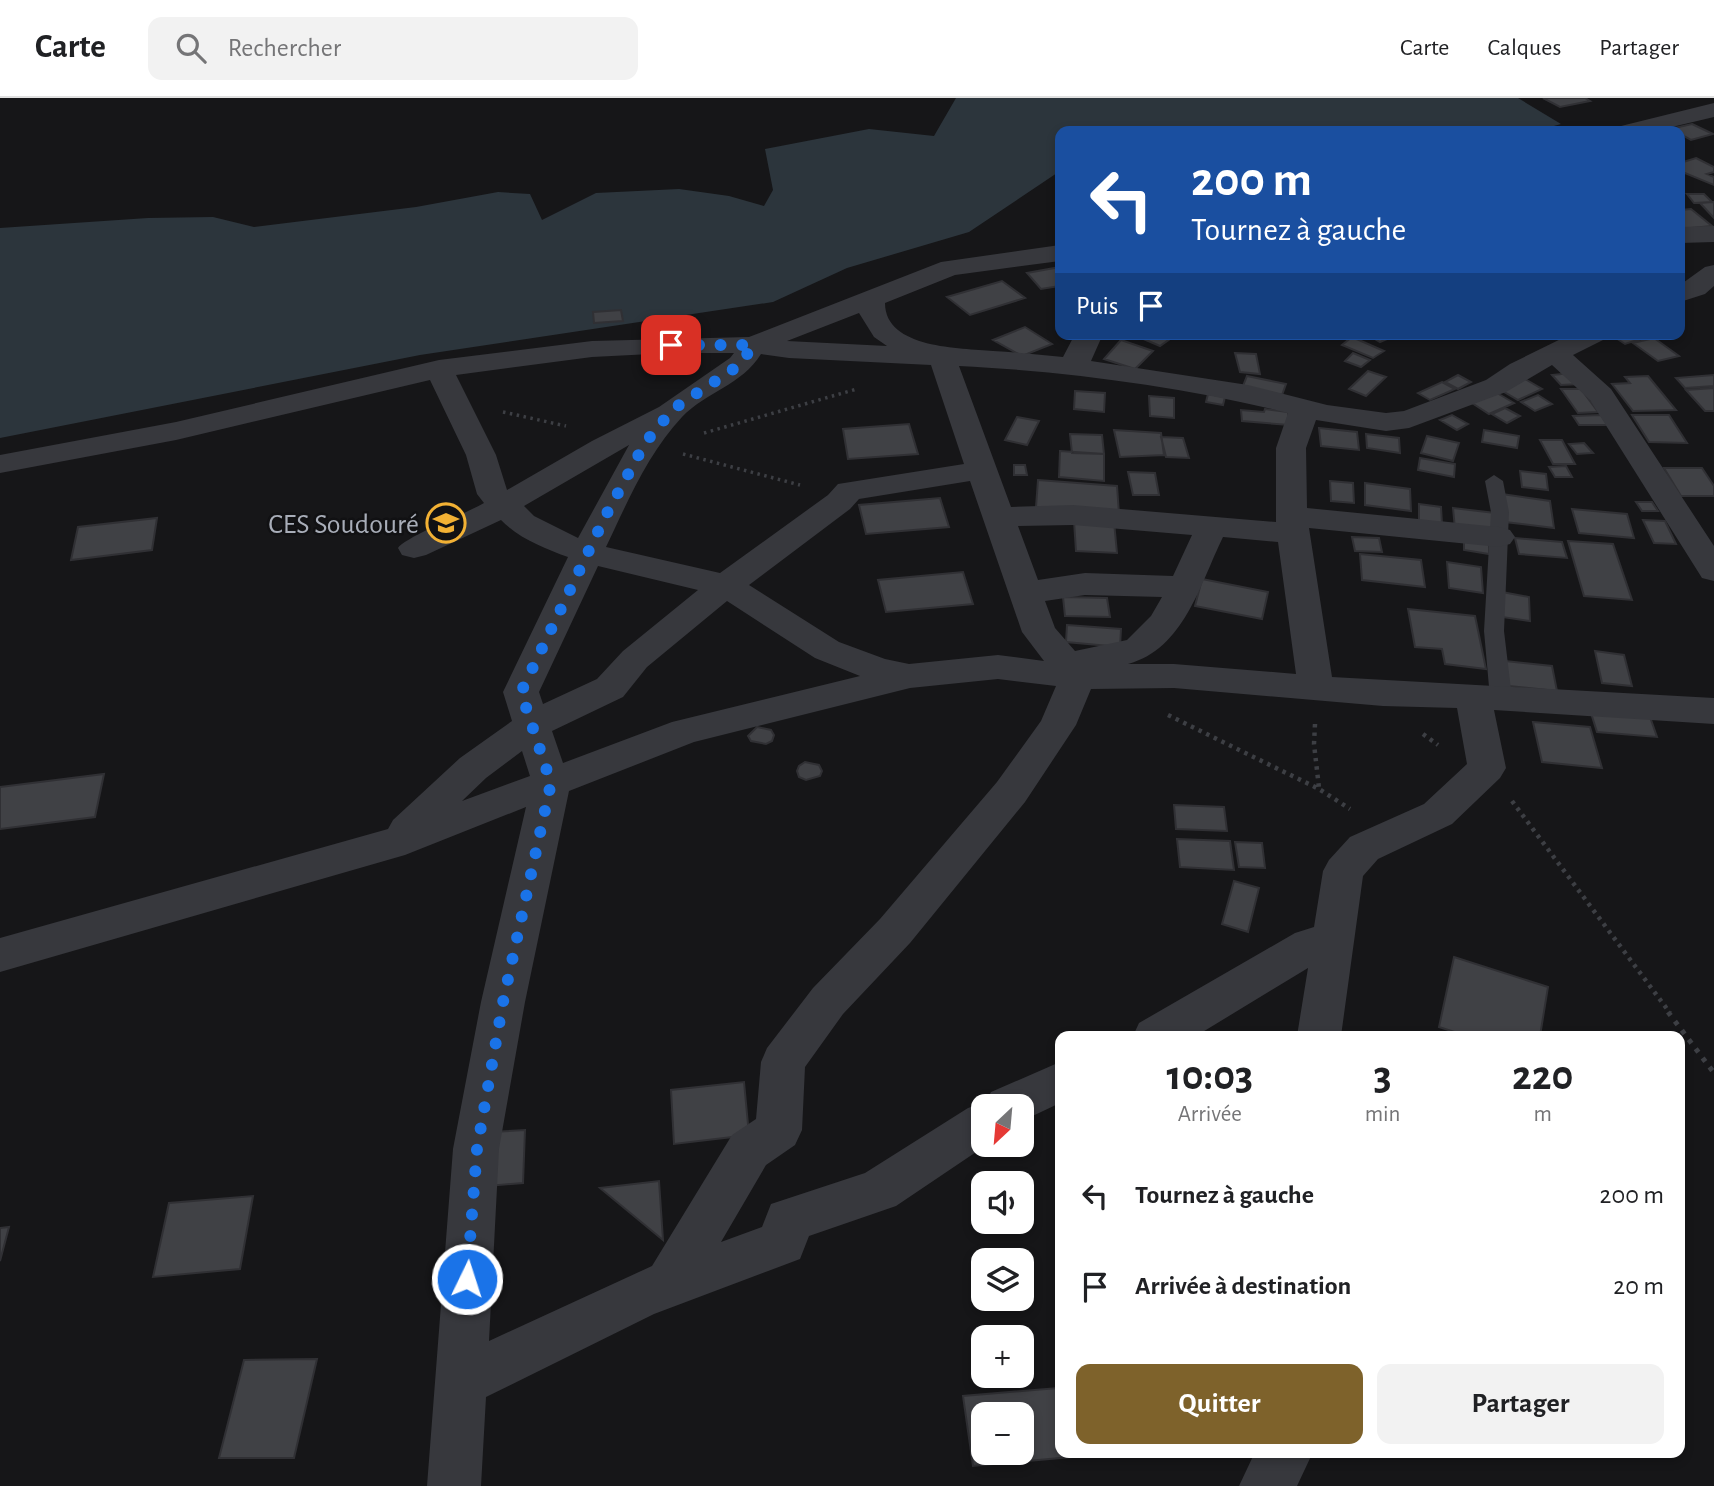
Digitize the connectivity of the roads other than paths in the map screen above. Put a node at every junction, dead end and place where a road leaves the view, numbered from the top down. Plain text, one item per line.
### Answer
1 (1714, 110) edge
2 (1649, 126) edge
3 (1714, 234) edge
4 (1685, 235) edge
5 (1055, 254) edge
6 (1714, 273) edge
7 (1685, 292) edge
8 (872, 298) junction
9 (1085, 340) edge
10 (1582, 340) edge
11 (753, 345) junction
12 (1556, 354) junction
13 (942, 357) junction
14 (1076, 367) junction
15 (439, 369) junction
16 (1305, 408) junction
17 (673, 409) junction
18 (0, 464) edge
19 (982, 470) junction
20 (1494, 481) dead end
21 (505, 506) junction
22 (998, 517) junction
23 (1292, 525) junction
24 (1213, 526) junction
25 (1499, 537) junction
26 (414, 548) dead end
27 (588, 553) junction
28 (1714, 571) edge
29 (724, 585) junction
30 (1183, 587) junction
31 (1024, 593) junction
32 (1072, 670) junction
33 (910, 676) junction
34 (1316, 688) junction
35 (1487, 697) junction
36 (1714, 711) edge
37 (532, 726) junction
38 (551, 783) junction
39 (391, 844) junction
40 (1334, 939) junction
41 (0, 955) edge
42 (1164, 1031) edge
43 (1320, 1031) edge
44 (1055, 1084) edge
45 (1034, 1094) edge
46 (971, 1131) edge
47 (669, 1285) junction
48 (460, 1382) junction
49 (1282, 1458) edge
50 (454, 1486) edge
51 (1266, 1486) edge

1 - 2 street
3 - 4 street
5 - 8 street
6 - 7 street
8 - 11 street
8 - 13 street
9 - 14 street
10 - 12 street
11 - 13 street
11 - 15 street
11 - 17 street
12 - 16 street
12 - 28 street
13 - 14 street
13 - 19 street
14 - 16 street
15 - 18 street
15 - 21 street
16 - 23 street
17 - 21 street
17 - 27 street
19 - 22 street
19 - 29 street
20 - 25 lane
21 - 26 street
21 - 27 street
22 - 24 street
22 - 31 street
23 - 24 street
23 - 25 street
23 - 34 street
24 - 30 street
25 - 35 lane
27 - 29 street
27 - 37 street
29 - 33 street
29 - 37 street
30 - 31 street
30 - 32 street
31 - 32 street
32 - 33 street
32 - 34 street
32 - 47 street
33 - 38 street
34 - 35 street
35 - 36 street
35 - 40 street
37 - 38 street
37 - 39 street
38 - 39 street
38 - 48 street
39 - 41 street
40 - 42 street
40 - 43 street
44 - 45 street
46 - 47 street
47 - 48 street
48 - 50 street
49 - 51 street

